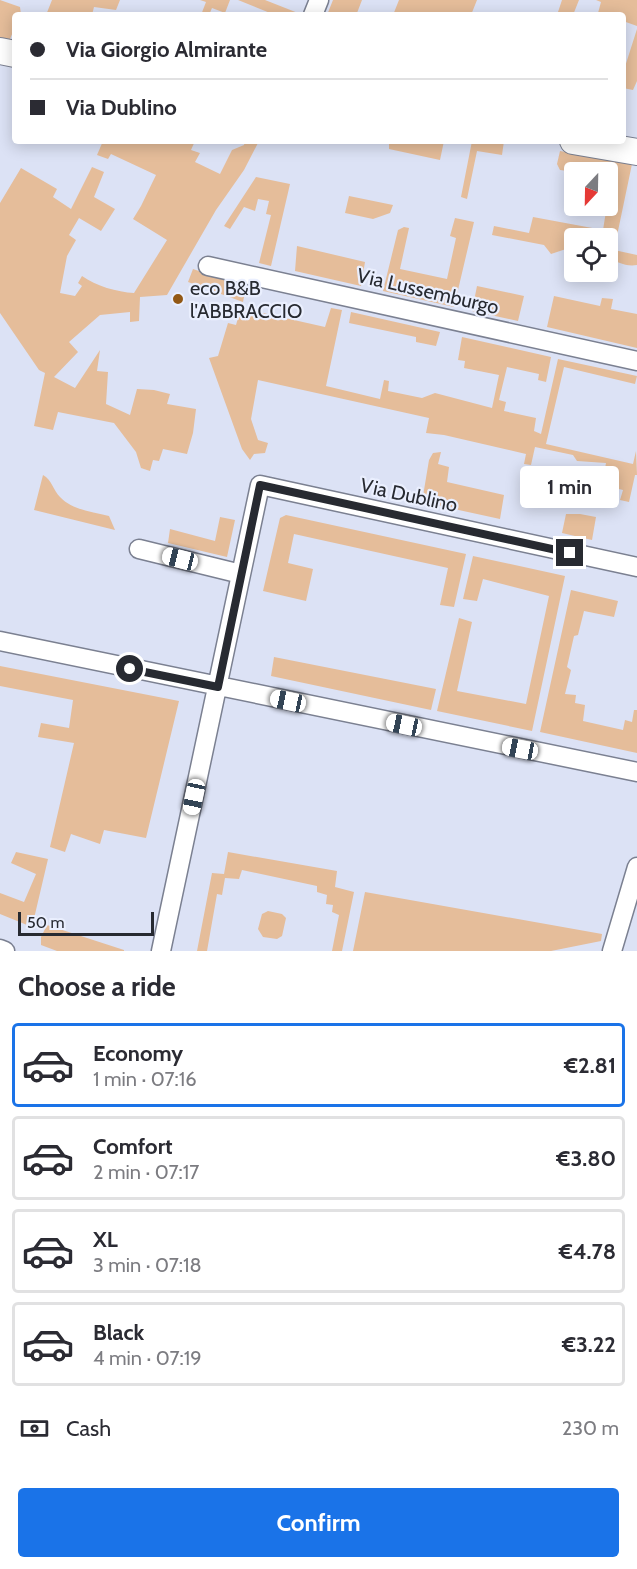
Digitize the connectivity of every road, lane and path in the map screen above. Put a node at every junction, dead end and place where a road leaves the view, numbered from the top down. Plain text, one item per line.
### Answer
1 (590, 144) edge
2 (637, 152) edge
3 (208, 266) dead end
4 (637, 361) edge
5 (139, 549) dead end
6 (637, 567) edge
7 (241, 574) junction
8 (0, 641) edge
9 (218, 687) junction
10 (637, 772) edge
11 (637, 867) edge
12 (0, 949) edge
13 (4, 951) edge
14 (161, 951) edge
15 (612, 951) edge

1 - 2 main road
3 - 4 street, Via Lussemburgo
5 - 7 street
6 - 7 street, Via Dublino
7 - 9 street, Via Dublino
8 - 9 street
9 - 10 street
9 - 14 street, Via Dublino
11 - 15 street
12 - 13 street

